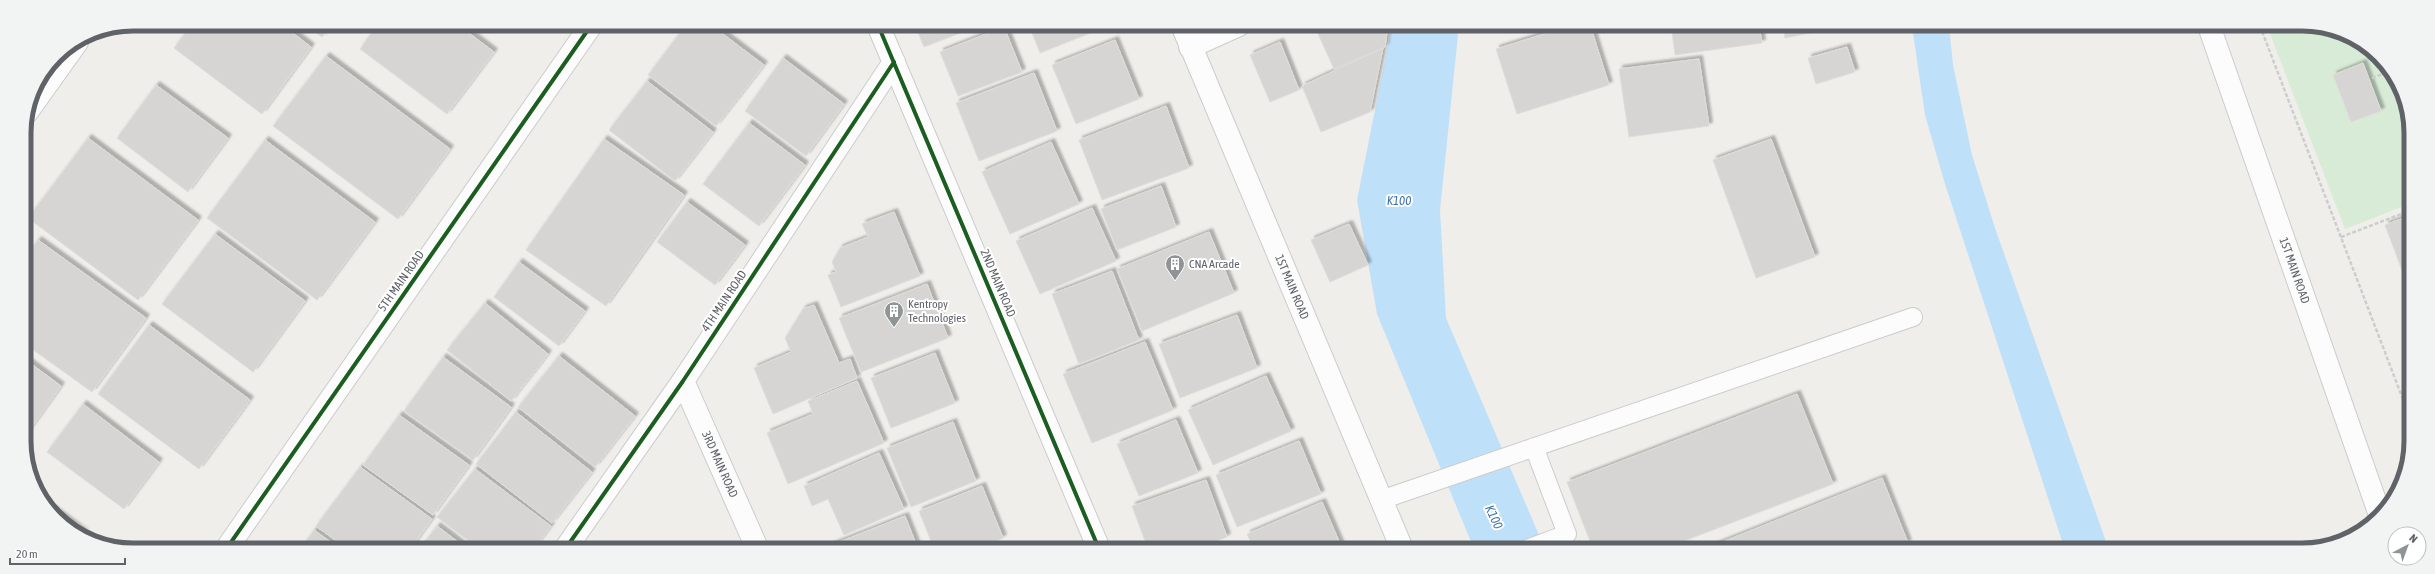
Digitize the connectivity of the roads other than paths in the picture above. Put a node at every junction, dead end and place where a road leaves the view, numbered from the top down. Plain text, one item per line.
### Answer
1 (587, 31) edge
2 (881, 31) edge
3 (1184, 31) edge
4 (1226, 31) edge
5 (2211, 31) edge
6 (1190, 47) junction
7 (68, 54) edge
8 (894, 62) junction
9 (37, 99) edge
10 (1913, 317) dead end
11 (683, 381) junction
12 (1534, 447) junction
13 (1381, 500) junction
14 (2378, 509) edge
15 (230, 543) edge
16 (570, 543) edge
17 (755, 543) edge
18 (1096, 543) edge
19 (1399, 543) edge
20 (1542, 543) edge

1 - 15 street, 5TH MAIN ROAD
2 - 8 street, 2ND MAIN ROAD
3 - 6 street, 1ST MAIN ROAD
4 - 6 street
5 - 14 street, 1ST MAIN ROAD
6 - 13 street, 1ST MAIN ROAD
7 - 9 street
8 - 11 street, 4TH MAIN ROAD
8 - 18 street, 2ND MAIN ROAD
10 - 12 lane
11 - 16 street, 4TH MAIN ROAD
11 - 17 street, 3RD MAIN ROAD
12 - 13 lane
12 - 20 lane
13 - 19 street, 1ST MAIN ROAD

